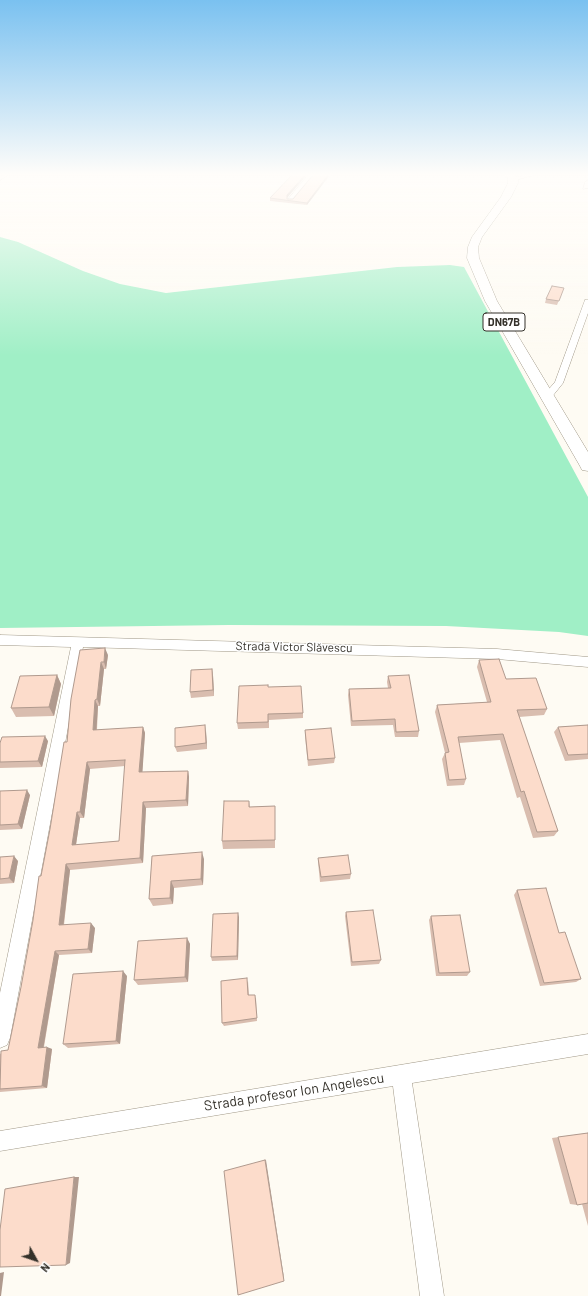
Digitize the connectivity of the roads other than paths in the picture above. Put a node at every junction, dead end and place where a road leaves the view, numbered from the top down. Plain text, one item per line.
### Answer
1 (478, 235) edge
2 (588, 302) edge
3 (548, 396) junction
4 (588, 466) edge
5 (0, 640) edge
6 (78, 642) junction
7 (588, 662) edge
8 (0, 1038) edge
9 (588, 1044) edge
10 (401, 1074) junction
11 (0, 1141) edge
12 (432, 1296) edge

1 - 3 main road, DN67B
2 - 3 street
3 - 4 main road, DN67B
5 - 6 street, Strada Victor Slăvescu
6 - 7 street, Strada Victor Slăvescu
6 - 8 street
9 - 10 street, Strada profesor Ion Angelescu
10 - 11 street, Strada profesor Ion Angelescu
10 - 12 street

